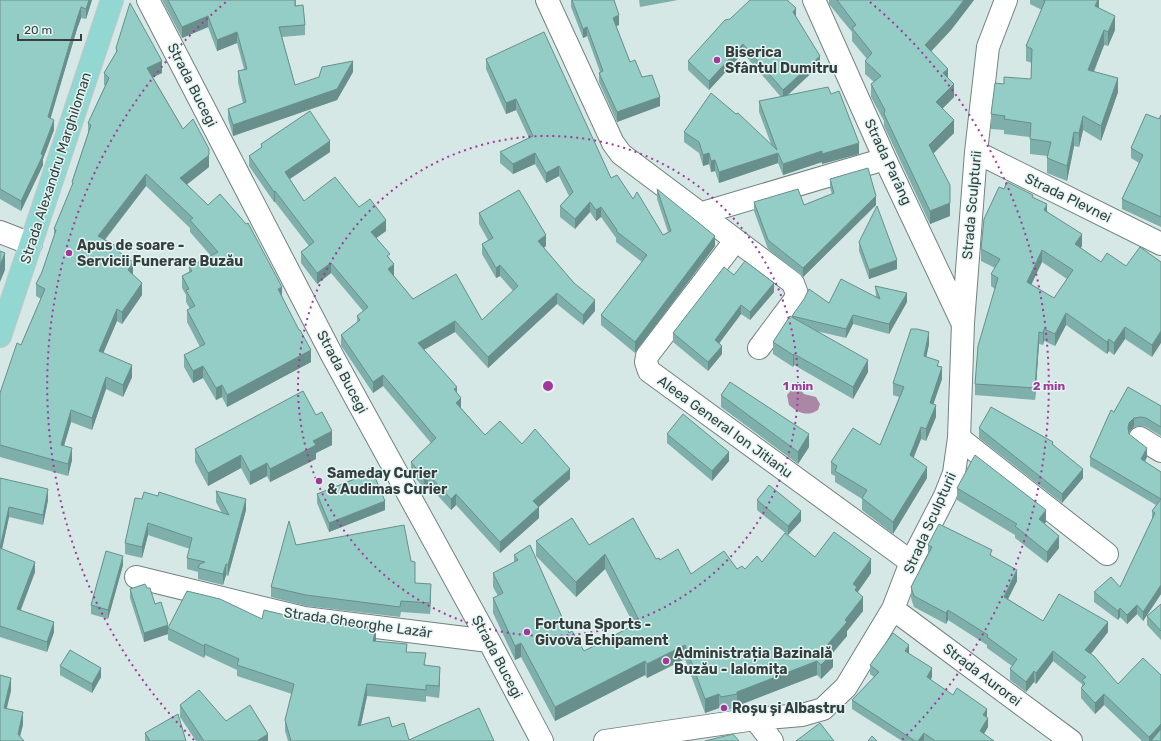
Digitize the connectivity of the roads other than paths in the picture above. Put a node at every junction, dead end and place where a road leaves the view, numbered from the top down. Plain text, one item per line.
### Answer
1 (112, 0) edge
2 (148, 0) edge
3 (547, 0) edge
4 (814, 0) edge
5 (1006, 0) edge
6 (976, 152) junction
7 (885, 158) junction
8 (699, 214) junction
9 (0, 232) edge
10 (735, 241) junction
11 (31, 244) junction
12 (1161, 244) edge
13 (963, 323) junction
14 (0, 336) edge
15 (759, 348) dead end
16 (959, 438) junction
17 (1140, 438) dead end
18 (1161, 451) edge
19 (1107, 554) dead end
20 (911, 562) junction
21 (136, 577) dead end
22 (893, 609) junction
23 (489, 640) junction
24 (755, 719) junction
25 (542, 741) edge
26 (605, 741) edge
27 (772, 741) edge
28 (1071, 741) edge

1 - 11 main road, Strada Alexandru Marghiloman
2 - 23 street, Strada Bucegi
3 - 8 street
4 - 7 street, Strada Parâng
5 - 6 street, Strada Sculpturii
6 - 12 street, Strada Plevnei
6 - 13 street, Strada Sculpturii
7 - 8 street
7 - 13 street, Strada Parâng
8 - 10 street
9 - 11 street
10 - 15 street
10 - 20 street, Aleea General Ion Jitianu
11 - 14 main road, Strada Alexandru Marghiloman
13 - 16 street, Strada Sculpturii
16 - 19 street
16 - 20 street, Strada Sculpturii
17 - 18 street
20 - 22 street, Strada Sculpturii
21 - 23 street, Strada Gheorghe Lazăr
22 - 24 street, Strada Sculpturii
22 - 28 street, Strada Aurorei
23 - 25 street, Strada Bucegi
24 - 26 street, Strada Sculpturii
24 - 27 street

